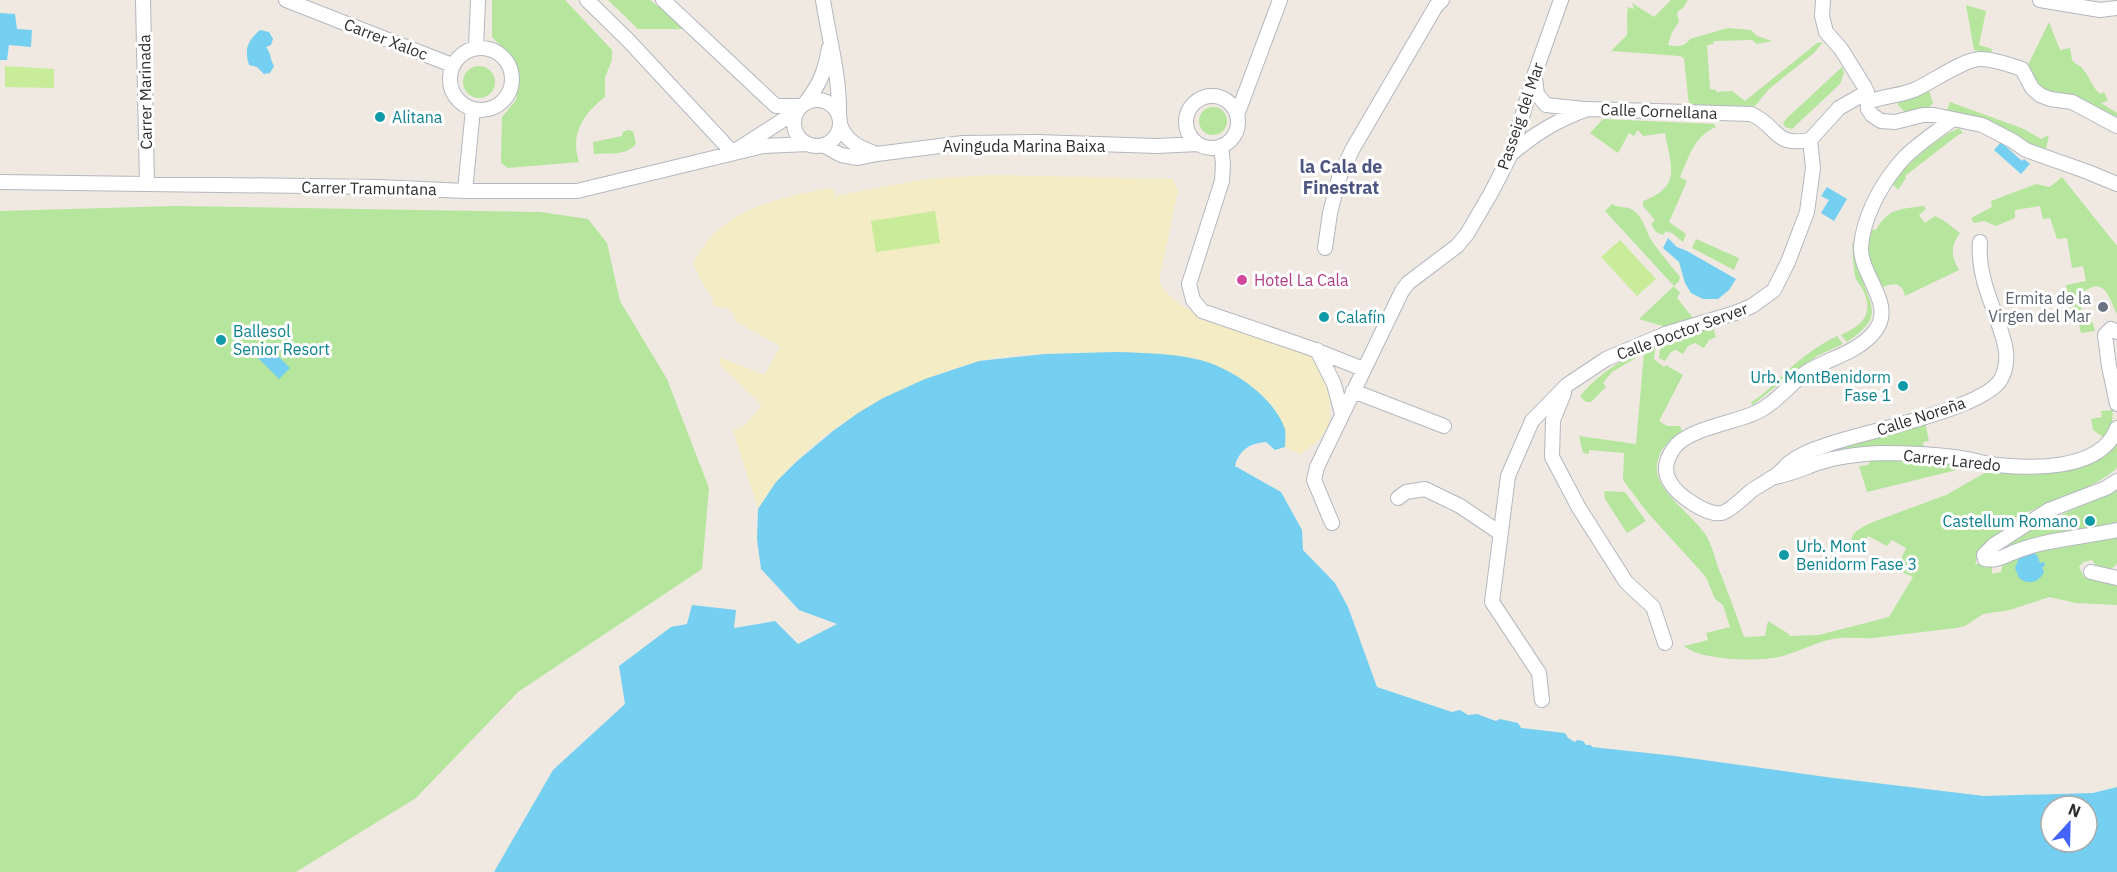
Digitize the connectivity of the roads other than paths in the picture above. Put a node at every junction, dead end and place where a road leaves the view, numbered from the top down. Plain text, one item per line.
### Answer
1 (143, 0) edge
2 (286, 0) edge
3 (478, 0) edge
4 (587, 0) edge
5 (663, 0) edge
6 (823, 0) edge
7 (1280, 0) edge
8 (1442, 0) edge
9 (1562, 0) edge
10 (1824, 0) edge
11 (2040, 0) edge
12 (2117, 8) edge
13 (830, 43) junction
14 (476, 48) junction
15 (453, 65) junction
16 (1535, 73) junction
17 (1252, 78) junction
18 (1229, 96) junction
19 (1868, 97) junction
20 (801, 106) junction
21 (473, 109) junction
22 (1588, 109) junction
23 (1237, 115) junction
24 (1953, 119) junction
25 (840, 121) junction
26 (1185, 123) junction
27 (2117, 126) edge
28 (1810, 141) junction
29 (808, 144) junction
30 (1198, 144) junction
31 (823, 145) junction
32 (1157, 146) junction
33 (1221, 146) junction
34 (872, 152) junction
35 (733, 153) junction
36 (1510, 154) junction
37 (0, 182) edge
38 (147, 184) junction
39 (2117, 184) edge
40 (465, 191) junction
41 (1980, 242) dead end
42 (1325, 248) dead end
43 (2117, 332) edge
44 (1317, 350) junction
45 (1363, 369) junction
46 (1567, 386) junction
47 (1353, 391) junction
48 (2117, 404) edge
49 (1342, 414) junction
50 (1444, 426) dead end
51 (2117, 428) edge
52 (1775, 477) junction
53 (2117, 481) edge
54 (1398, 498) dead end
55 (1332, 523) dead end
56 (2117, 530) edge
57 (1500, 533) junction
58 (2091, 572) dead end
59 (2117, 578) edge
60 (1665, 642) dead end
61 (1542, 700) dead end

1 - 38 street, Carrer Marinada
2 - 15 street, Carrer Xaloc
3 - 14 street
4 - 35 street
5 - 20 street
6 - 13 street
7 - 17 street
8 - 42 street
9 - 16 street, Passeig del Mar
10 - 19 street
11 - 12 street
13 - 20 street
13 - 25 street
14 - 15 street
14 - 21 street
15 - 21 street
16 - 22 street
16 - 36 street, Passeig del Mar
17 - 18 street
17 - 23 street
18 - 23 street
18 - 26 street
19 - 24 street
19 - 27 street
19 - 28 street
20 - 25 street
20 - 29 street
20 - 35 street, Carrer Tramuntana
21 - 40 street
22 - 28 street, Calle Cornellana
22 - 36 street, Calle Cornellana
23 - 33 street
24 - 39 street
24 - 52 street
25 - 31 street
25 - 34 street
26 - 30 street
26 - 32 street
28 - 46 street, Calle Doctor Server
29 - 31 street
29 - 35 street, Carrer Tramuntana
30 - 32 street, Avinguda Marina Baixa
30 - 33 street
31 - 34 street, Avinguda Marina Baixa
32 - 34 street, Avinguda Marina Baixa
33 - 44 street
35 - 40 street, Carrer Tramuntana
36 - 45 street, Passeig del Mar
37 - 38 street, Carrer Tramuntana
38 - 40 street, Carrer Tramuntana
41 - 52 street, Calle Noreña
43 - 48 street
44 - 45 street
44 - 49 street
45 - 47 street
46 - 57 street, Calle Doctor Server
46 - 60 street
47 - 49 street
47 - 50 street
49 - 55 street
51 - 52 street, Carrer Laredo
53 - 56 street
54 - 57 street
57 - 61 street, Calle Doctor Server
58 - 59 street

